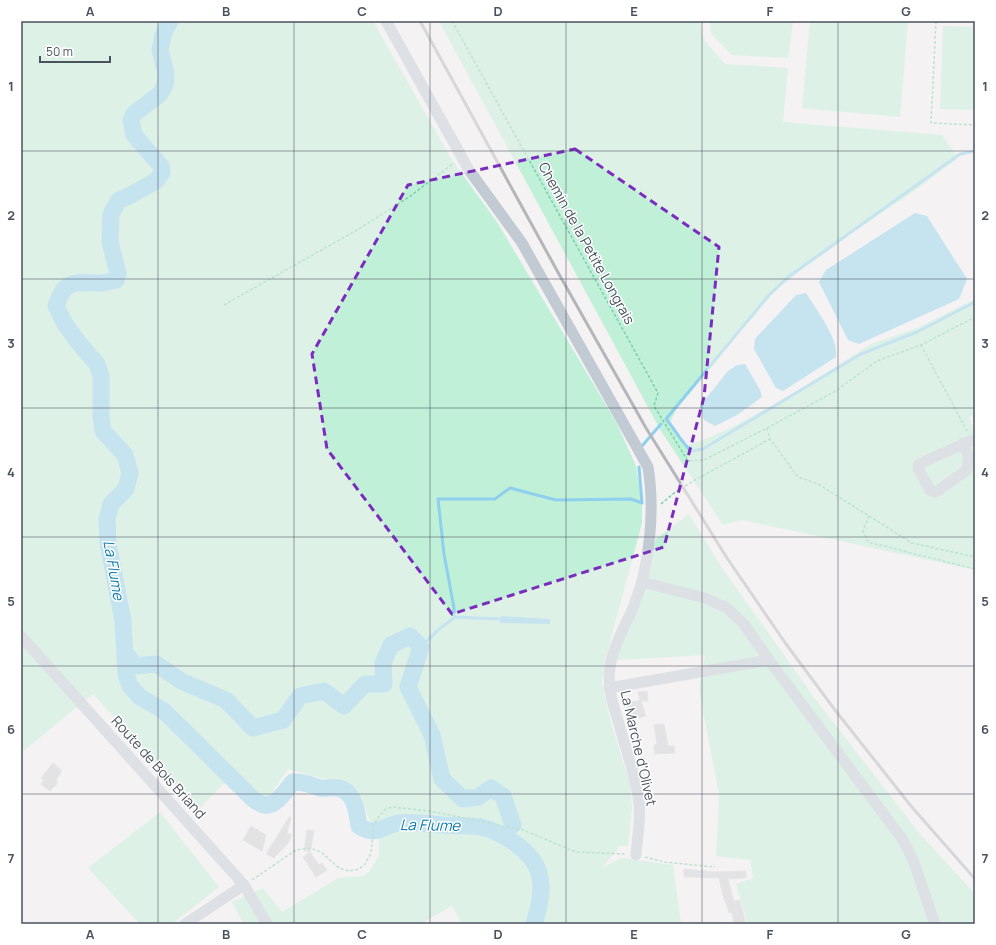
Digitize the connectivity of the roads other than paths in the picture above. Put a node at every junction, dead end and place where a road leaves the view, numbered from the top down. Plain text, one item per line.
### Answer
1 (386, 21) edge
2 (970, 442) edge
3 (642, 582) junction
4 (21, 636) edge
5 (769, 660) junction
6 (609, 688) junction
7 (636, 855) road end
8 (244, 885) junction
9 (185, 924) edge
10 (267, 924) edge
11 (935, 924) edge

1 - 3 street, La Marche d'Olivet
2 - 2 street
3 - 5 street
3 - 6 street, La Marche d'Olivet
4 - 8 street, Route de Bois Briand
5 - 6 street
5 - 11 street
6 - 7 street, La Marche d'Olivet
8 - 9 street
8 - 10 street, Route de Bois Briand

